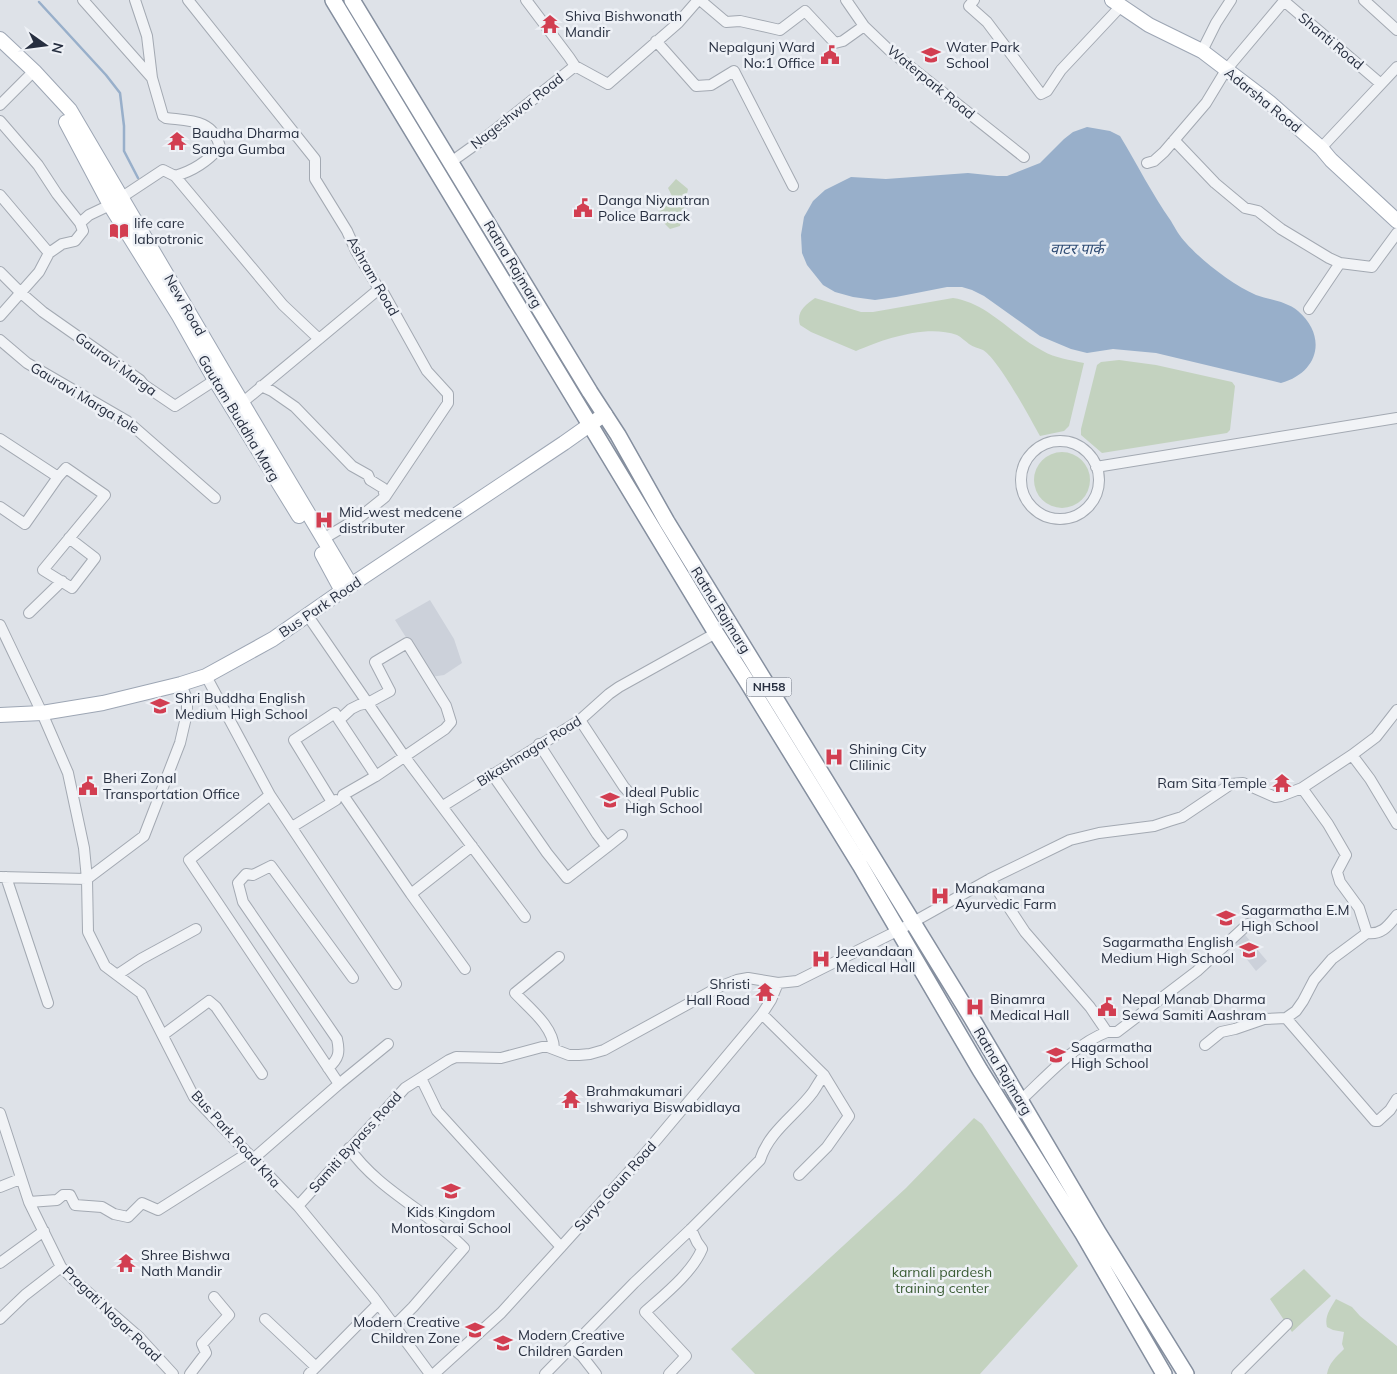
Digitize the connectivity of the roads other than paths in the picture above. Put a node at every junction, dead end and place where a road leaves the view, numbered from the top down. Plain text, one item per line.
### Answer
1 (83, 0) edge
2 (135, 0) edge
3 (188, 0) edge
4 (333, 0) edge
5 (352, 0) edge
6 (526, 0) edge
7 (699, 0) edge
8 (846, 0) edge
9 (974, 0) edge
10 (1231, 0) edge
11 (1364, 0) edge
12 (1116, 3) edge
13 (864, 26) junction
14 (1397, 30) edge
15 (0, 39) edge
16 (656, 41) junction
17 (0, 49) edge
18 (1202, 51) junction
19 (575, 66) junction
20 (1397, 67) edge
21 (1226, 70) junction
22 (31, 74) junction
23 (152, 78) junction
24 (1382, 84) junction
25 (0, 105) edge
26 (0, 121) edge
27 (1174, 140) junction
28 (1321, 148) junction
29 (1024, 157) dead end
30 (451, 162) junction
31 (1147, 163) dead end
32 (175, 176) junction
33 (793, 186) dead end
34 (0, 195) edge
35 (115, 200) junction
36 (1397, 221) edge
37 (80, 223) junction
38 (1397, 233) edge
39 (49, 253) junction
40 (1340, 263) junction
41 (0, 272) edge
42 (379, 289) junction
43 (20, 292) junction
44 (1308, 309) dead end
45 (0, 316) edge
46 (319, 338) junction
47 (0, 340) edge
48 (215, 380) junction
49 (261, 386) junction
50 (243, 402) junction
51 (605, 414) junction
52 (1397, 418) edge
53 (590, 426) junction
54 (0, 439) edge
55 (1096, 467) junction
56 (58, 477) junction
57 (384, 497) junction
58 (215, 498) dead end
59 (0, 507) edge
60 (69, 538) junction
61 (323, 539) junction
62 (62, 581) junction
63 (347, 588) junction
64 (29, 613) dead end
65 (308, 616) junction
66 (0, 625) edge
67 (716, 633) junction
68 (759, 671) junction
69 (206, 676) junction
70 (746, 680) junction
71 (181, 684) junction
72 (368, 703) junction
73 (1397, 710) edge
74 (42, 713) junction
75 (0, 715) edge
76 (339, 720) junction
77 (580, 720) junction
78 (539, 744) junction
79 (1352, 755) junction
80 (404, 756) junction
81 (492, 774) junction
82 (376, 776) junction
83 (1302, 788) junction
84 (270, 795) junction
85 (343, 795) junction
86 (634, 798) dead end
87 (332, 802) junction
88 (443, 806) junction
89 (1397, 824) edge
90 (292, 827) junction
91 (622, 835) dead end
92 (472, 846) junction
93 (607, 847) junction
94 (3, 877) edge
95 (87, 879) junction
96 (990, 879) junction
97 (412, 894) junction
98 (1397, 915) edge
99 (525, 917) dead end
100 (913, 922) junction
101 (1248, 924) dead end
102 (196, 928) dead end
103 (899, 930) junction
104 (1367, 933) junction
105 (559, 957) dead end
106 (464, 968) dead end
107 (117, 974) junction
108 (353, 978) dead end
109 (778, 983) junction
110 (396, 984) dead end
111 (48, 1003) dead end
112 (762, 1014) junction
113 (1286, 1018) junction
114 (1107, 1032) junction
115 (163, 1035) junction
116 (388, 1044) dead end
117 (1205, 1045) dead end
118 (554, 1049) junction
119 (328, 1068) junction
120 (262, 1074) dead end
121 (824, 1075) junction
122 (421, 1078) junction
123 (339, 1084) junction
124 (1397, 1099) edge
125 (1020, 1100) junction
126 (0, 1113) edge
127 (349, 1148) junction
128 (250, 1156) junction
129 (799, 1175) dead end
130 (20, 1179) junction
131 (0, 1187) edge
132 (29, 1202) junction
133 (298, 1206) junction
134 (691, 1229) junction
135 (44, 1231) junction
136 (561, 1247) junction
137 (0, 1263) edge
138 (61, 1267) junction
139 (214, 1297) dead end
140 (378, 1304) junction
141 (0, 1319) edge
142 (265, 1319) dead end
143 (1287, 1324) dead end
144 (394, 1326) junction
145 (571, 1347) junction
146 (313, 1370) edge
147 (173, 1374) edge
148 (190, 1374) edge
149 (430, 1374) edge
150 (434, 1374) edge
151 (545, 1374) edge
152 (596, 1374) edge
153 (669, 1374) edge
154 (1164, 1374) edge
155 (1186, 1374) edge
156 (1237, 1374) edge

1 - 23 street
2 - 23 street
3 - 42 street, Ashram Road
4 - 53 highway, Ratna Rajmarg / NH58
5 - 30 highway, Ratna Rajmarg / NH58
6 - 19 street
7 - 13 street
7 - 16 street, Nageshwor Road
8 - 13 street, Waterpark Road
9 - 12 street
10 - 18 street
11 - 14 street
12 - 18 main road, Adarsha Road
13 - 29 street, Waterpark Road
15 - 22 main road
16 - 19 street, Nageshwor Road
16 - 33 street
17 - 22 main road, Gautam Buddha Marg
18 - 21 main road, Adarsha Road
19 - 30 street, Nageshwor Road
20 - 24 street
21 - 24 street, Shanti Road
21 - 27 street, Shanti Road
21 - 28 main road, Adarsha Road
22 - 25 street
22 - 35 main road, Gautam Buddha Marg
23 - 32 street
24 - 28 street
26 - 37 street
27 - 31 street, Shanti Road
27 - 40 street
28 - 36 main road, Adarsha Road
30 - 51 highway, Ratna Rajmarg / NH58
32 - 35 street
32 - 46 street
34 - 39 street
35 - 37 street
35 - 48 main road, Gautam Buddha Marg
35 - 50 main road, New Road
37 - 39 street
38 - 40 street
39 - 43 street
40 - 44 street
41 - 43 street
42 - 46 street
42 - 57 street, Ashram Road
43 - 45 street
43 - 48 street, Gauravi Marga
46 - 49 street
47 - 58 street, Gauravi Marga tole
48 - 63 main road, Gautam Buddha Marg
49 - 50 street
49 - 57 street
50 - 61 main road, New Road
51 - 53 main road, Bus Park Road
51 - 68 highway, Ratna Rajmarg / NH58
52 - 55 street
53 - 63 main road, Bus Park Road
53 - 67 highway, Ratna Rajmarg / NH58
54 - 56 street
55 - 55 street
56 - 59 street
56 - 60 street
57 - 61 street, Ashram Road
60 - 62 street
60 - 62 street
61 - 63 main road, New Road
62 - 64 street
63 - 65 main road, Bus Park Road
65 - 69 main road, Bus Park Road
65 - 72 street
66 - 74 street, Bus Park Road Kha
67 - 70 highway, Ratna Rajmarg / NH58
67 - 77 street, Bikashnagar Road
68 - 70 highway
68 - 100 highway, Ratna Rajmarg / NH58
69 - 71 main road, Bus Park Road
69 - 84 street
70 - 103 highway, Ratna Rajmarg / NH58
71 - 74 main road, Bus Park Road
71 - 95 street
72 - 76 street
72 - 80 street
72 - 80 street
73 - 79 street
74 - 75 main road, Bus Park Road
74 - 95 street, Bus Park Road Kha
76 - 82 street
76 - 87 street
77 - 78 street, Bikashnagar Road
77 - 86 street
78 - 81 street, Bikashnagar Road
78 - 93 street
79 - 83 street
79 - 89 street
80 - 82 street
80 - 88 street
81 - 88 street, Bikashnagar Road
81 - 93 street
82 - 85 street
83 - 96 street, Samiti Bypass Road
83 - 104 street
84 - 90 street
84 - 119 street
85 - 87 street
85 - 97 street
87 - 90 street
88 - 92 street
90 - 110 street
91 - 93 street
92 - 97 street
92 - 99 street
94 - 95 street
94 - 111 street
95 - 107 street, Bus Park Road Kha
96 - 100 street, Samiti Bypass Road
96 - 114 street
97 - 106 street
98 - 104 street
100 - 103 street, Samiti Bypass Road
100 - 125 highway, Ratna Rajmarg / NH58
101 - 114 street
102 - 107 street
103 - 109 street, Samiti Bypass Road
103 - 154 highway, Ratna Rajmarg / NH58
104 - 113 street
105 - 118 street
107 - 115 street, Bus Park Road Kha
108 - 119 street
109 - 112 street, Surya Gaun Road
109 - 118 street, Samiti Bypass Road
112 - 121 street
112 - 136 street, Surya Gaun Road
113 - 117 street
113 - 124 street
114 - 125 street
115 - 120 street
115 - 128 street, Bus Park Road Kha
116 - 123 street
118 - 122 street, Samiti Bypass Road
119 - 123 street
121 - 129 street
121 - 134 street
122 - 127 street, Samiti Bypass Road
122 - 136 street
123 - 128 street
125 - 155 highway, Ratna Rajmarg / NH58
126 - 130 street, Pragati Nagar Road
127 - 133 street, Samiti Bypass Road
127 - 144 street
128 - 132 street
128 - 133 street, Bus Park Road Kha
130 - 131 street
130 - 132 street, Pragati Nagar Road
132 - 135 street, Pragati Nagar Road
133 - 140 street, Bus Park Road Kha
134 - 145 street
134 - 153 street
135 - 137 street
135 - 138 street, Pragati Nagar Road
136 - 150 street, Surya Gaun Road
138 - 141 street
138 - 147 street, Pragati Nagar Road
139 - 148 street
140 - 144 street, Bus Park Road Kha
140 - 146 street
142 - 146 street
143 - 156 street
144 - 149 street, Bus Park Road Kha
145 - 151 street
145 - 152 street

